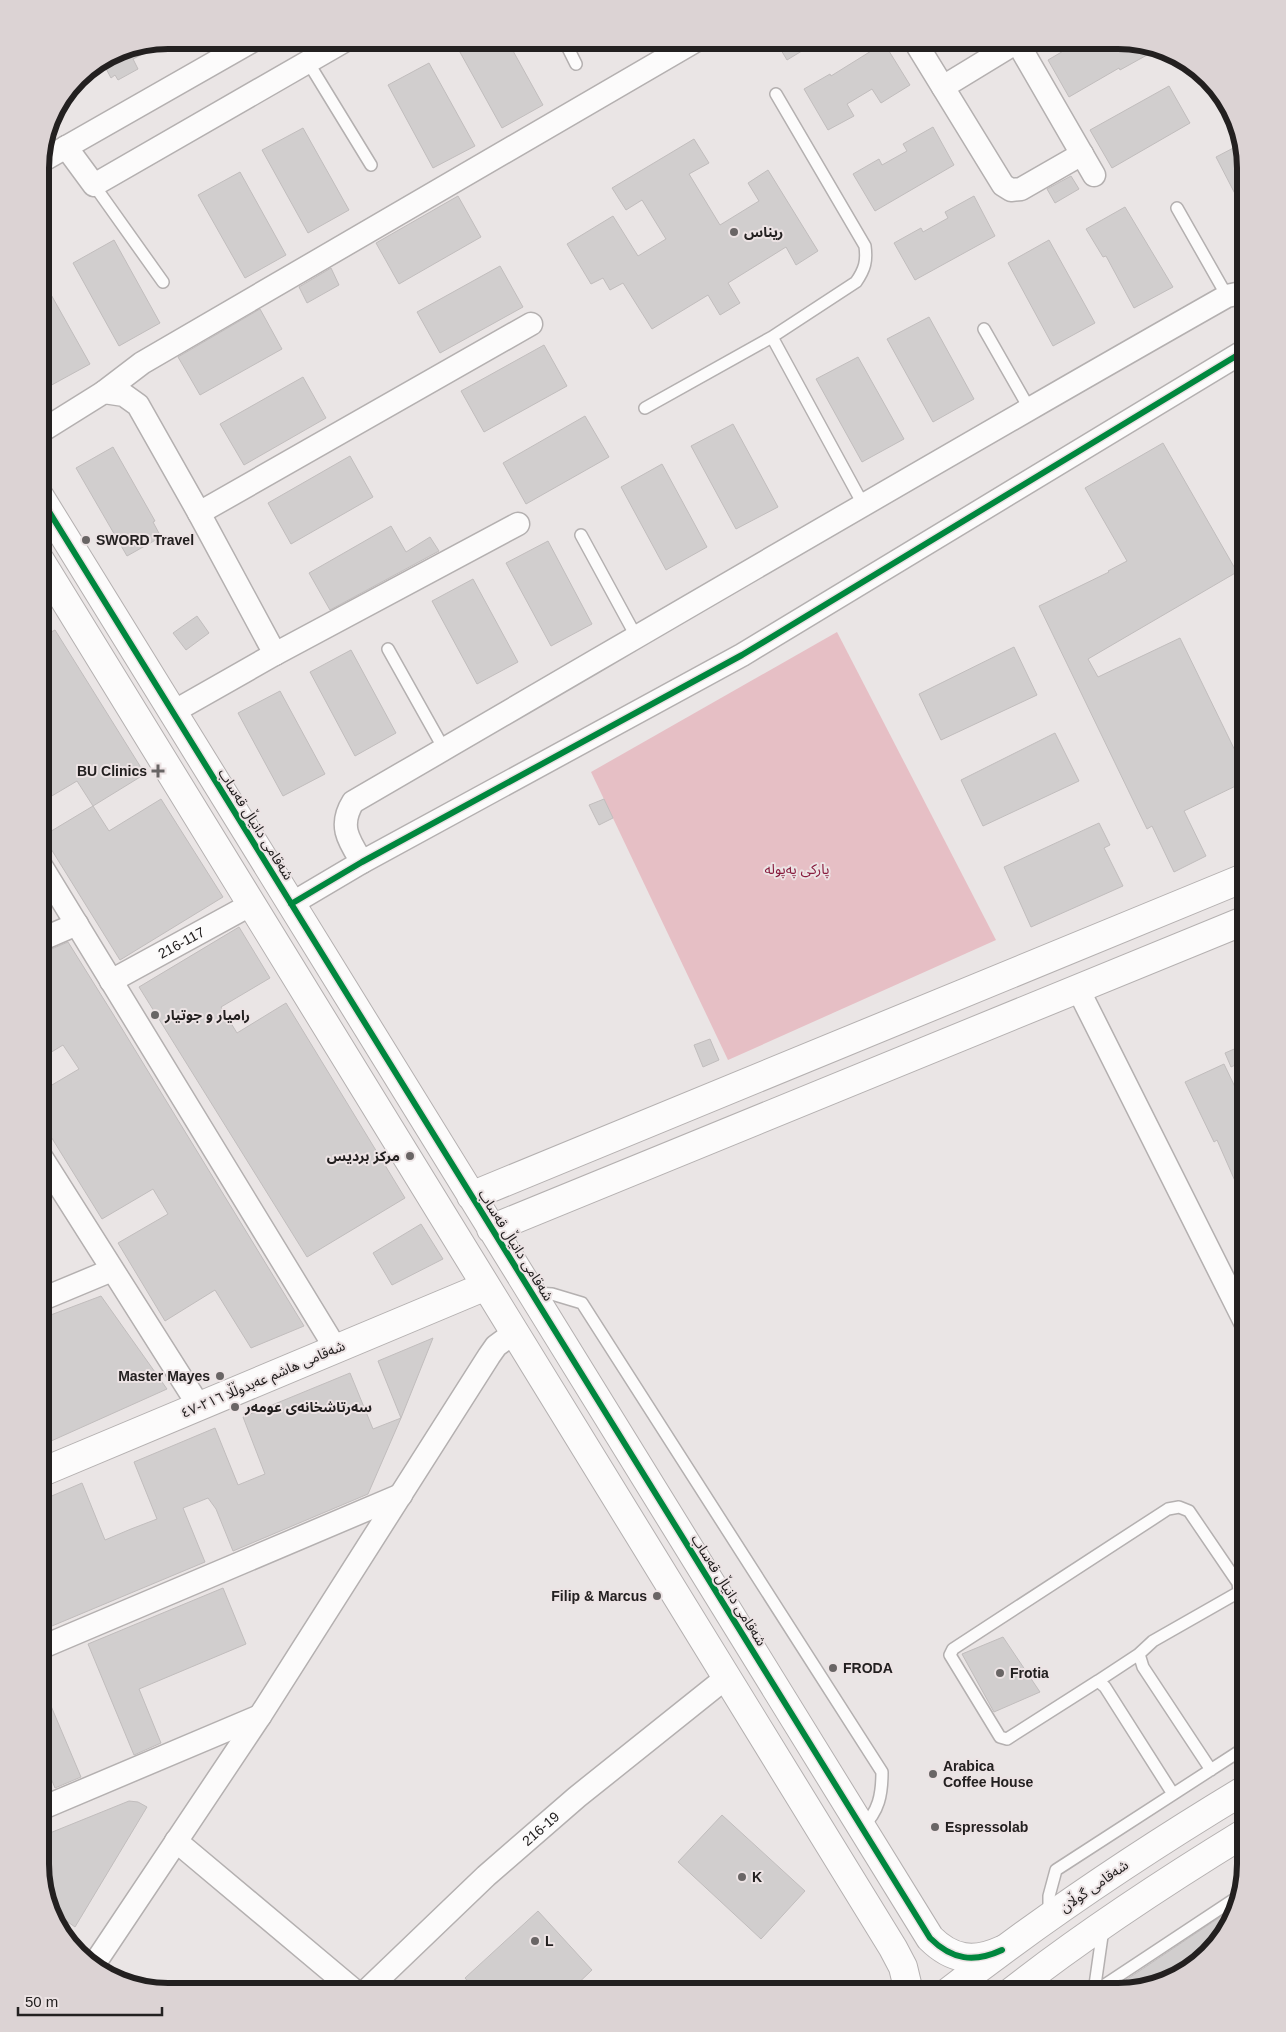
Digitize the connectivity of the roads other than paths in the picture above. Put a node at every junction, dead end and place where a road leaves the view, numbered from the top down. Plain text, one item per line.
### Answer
1 (238, 49) edge
2 (330, 49) edge
3 (568, 49) edge
4 (682, 49) edge
5 (920, 49) edge
6 (1003, 49) edge
7 (1021, 49) edge
8 (308, 62) junction
9 (576, 64) dead end
10 (943, 87) junction
11 (776, 94) dead end
12 (66, 147) junction
13 (1082, 154) junction
14 (49, 157) edge
15 (371, 165) dead end
16 (1094, 175) dead end
17 (94, 186) junction
18 (1177, 208) dead end
19 (163, 282) dead end
20 (1236, 294) edge
21 (531, 324) dead end
22 (984, 329) dead end
23 (772, 337) junction
24 (1237, 355) edge
25 (104, 392) junction
26 (645, 408) dead end
27 (1029, 408) junction
28 (49, 426) edge
29 (864, 506) junction
30 (49, 512) edge
31 (199, 513) junction
32 (518, 524) dead end
33 (581, 535) dead end
34 (49, 575) edge
35 (636, 638) junction
36 (388, 649) dead end
37 (275, 654) junction
38 (173, 712) junction
39 (444, 749) junction
40 (362, 862) junction
41 (49, 879) edge
42 (1237, 881) edge
43 (252, 904) junction
44 (291, 904) junction
45 (77, 924) junction
46 (1237, 924) edge
47 (49, 936) edge
48 (111, 981) junction
49 (1078, 989) junction
50 (372, 1036) junction
51 (342, 1052) junction
52 (49, 1169) edge
53 (471, 1196) junction
54 (491, 1229) junction
55 (112, 1270) junction
56 (486, 1286) junction
57 (531, 1293) junction
58 (49, 1296) edge
59 (1237, 1306) edge
60 (515, 1332) junction
61 (336, 1349) junction
62 (199, 1406) junction
63 (49, 1469) edge
64 (401, 1495) junction
65 (1237, 1582) edge
66 (1237, 1593) edge
67 (49, 1644) edge
68 (1139, 1654) junction
69 (727, 1677) junction
70 (1098, 1681) junction
71 (260, 1716) junction
72 (1237, 1753) edge
73 (1211, 1770) junction
74 (1173, 1794) junction
75 (1237, 1795) edge
76 (49, 1804) edge
77 (862, 1826) junction
78 (1237, 1838) edge
79 (176, 1841) junction
80 (1232, 1901) edge
81 (1048, 1918) junction
82 (1104, 1925) junction
83 (927, 1934) junction
84 (893, 1948) junction
85 (1002, 1950) junction
86 (97, 1960) edge
87 (345, 1983) edge
88 (375, 1983) edge
89 (907, 1983) edge
90 (960, 1983) edge
91 (1022, 1983) edge
92 (1095, 1983) edge
93 (1108, 1983) edge

1 - 12 street
2 - 8 street
3 - 9 lane
4 - 25 street
5 - 10 street
6 - 10 street
7 - 13 street
8 - 15 lane
8 - 17 street
10 - 13 street
11 - 23 lane
12 - 14 street
12 - 17 street
13 - 16 street
17 - 19 lane
18 - 20 lane
20 - 27 street
21 - 31 street
22 - 27 lane
23 - 26 lane
23 - 29 lane
24 - 40 street
25 - 28 street
25 - 31 street
27 - 29 street
29 - 35 street
30 - 38 street, شەقامی دانیاڵ قەساب
31 - 37 street
32 - 37 street
33 - 35 lane
34 - 43 street
35 - 39 street
36 - 39 lane
37 - 38 street
38 - 44 street, شەقامی دانیاڵ قەساب
39 - 40 street
40 - 44 street
41 - 45 street
42 - 53 street
43 - 48 street, 216-117
43 - 51 street
44 - 50 street, شەقامی دانیاڵ قەساب
45 - 47 street
45 - 48 street
46 - 49 street
48 - 61 street
49 - 54 street
49 - 59 street
50 - 51 street
50 - 53 street, شەقامی دانیاڵ قەساب
51 - 56 street
52 - 55 street
53 - 54 street, شەقامی دانیاڵ قەساب
54 - 57 street, شەقامی دانیاڵ قەساب
55 - 58 street
55 - 62 street
56 - 60 street
56 - 61 street, شەقامی هاشم عەبدوڵڵا ٢١٦-٤٧
57 - 77 street, شەقامی دانیاڵ قەساب
57 - 77 lane
60 - 64 street
60 - 69 street
61 - 62 street, شەقامی هاشم عەبدوڵڵا ٢١٦-٤٧
62 - 63 street, شەقامی هاشم عەبدوڵڵا ٢١٦-٤٧
64 - 67 street
64 - 71 street
65 - 70 lane
66 - 68 lane
68 - 70 lane
68 - 73 lane
69 - 84 street
69 - 88 street, 216-19
70 - 74 lane
71 - 76 street
71 - 79 street
72 - 73 lane
73 - 74 lane
74 - 81 lane
75 - 81 street, شەقامی گوڵان
77 - 83 street, شەقامی دانیاڵ قەساب
78 - 82 street
79 - 86 street
79 - 87 street
80 - 93 lane
81 - 85 street, شەقامی گوڵان
82 - 91 street
82 - 92 lane
83 - 84 street
83 - 85 street, شەقامی دانیاڵ قەساب
84 - 89 street
85 - 90 street, شەقامی گوڵان

